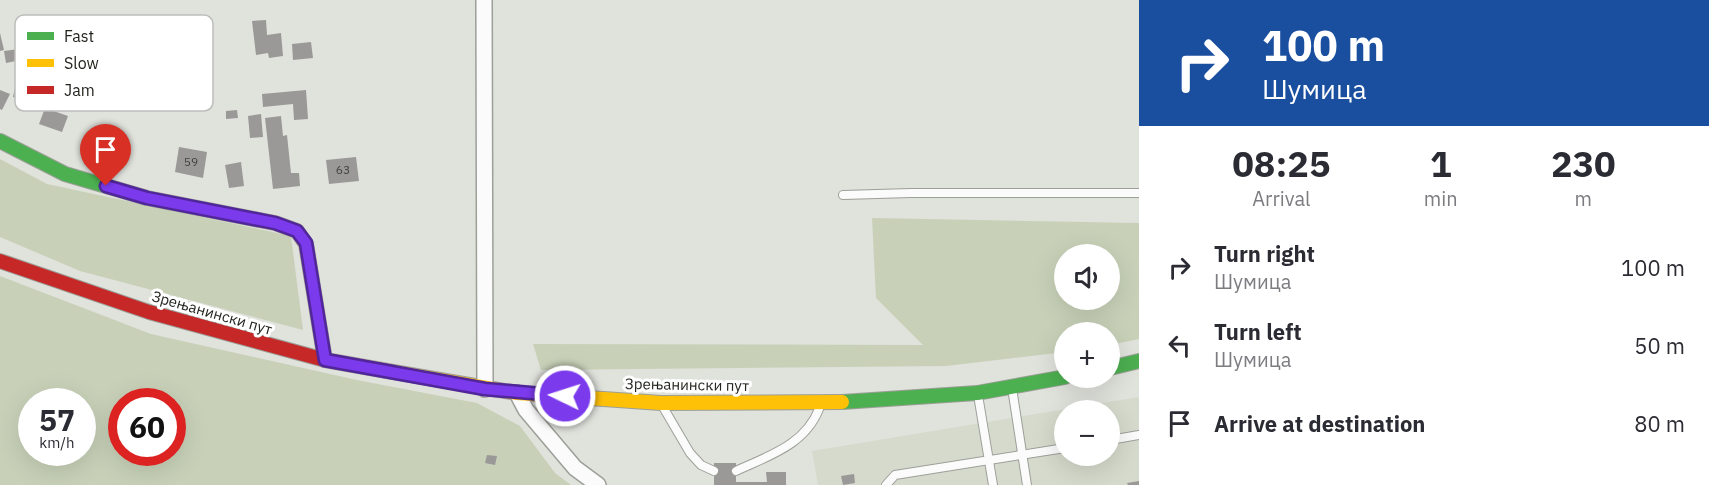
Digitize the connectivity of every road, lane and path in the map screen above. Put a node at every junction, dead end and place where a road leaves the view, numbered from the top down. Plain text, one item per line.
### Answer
1 (484, 0) edge
2 (0, 141) edge
3 (1139, 193) edge
4 (843, 195) dead end
5 (0, 261) edge
6 (325, 360) junction
7 (1139, 361) edge
8 (1120, 366) edge
9 (1054, 379) edge
10 (1012, 387) junction
11 (485, 389) junction
12 (517, 393) junction
13 (977, 393) junction
14 (661, 403) junction
15 (820, 404) junction
16 (1139, 435) edge
17 (1120, 438) edge
18 (1054, 450) edge
19 (1023, 455) junction
20 (989, 461) junction
21 (714, 471) dead end
22 (736, 471) dead end
23 (598, 485) edge
24 (886, 485) edge
25 (993, 485) edge
26 (1027, 485) edge

1 - 11 street
2 - 6 main road
3 - 4 lane
5 - 6 main road, Зрењанински пут
6 - 11 main road, Зрењанински пут
7 - 8 main road
9 - 10 main road, Зрењанински пут
10 - 13 main road, Зрењанински пут
10 - 19 lane
11 - 12 main road, Зрењанински пут
12 - 14 main road, Зрењанински пут
12 - 23 street
13 - 15 main road, Зрењанински пут
13 - 20 lane
14 - 15 main road, Зрењанински пут
14 - 21 lane
15 - 22 lane
16 - 17 lane
18 - 19 lane
19 - 20 lane
19 - 26 lane
20 - 24 lane
20 - 25 lane

